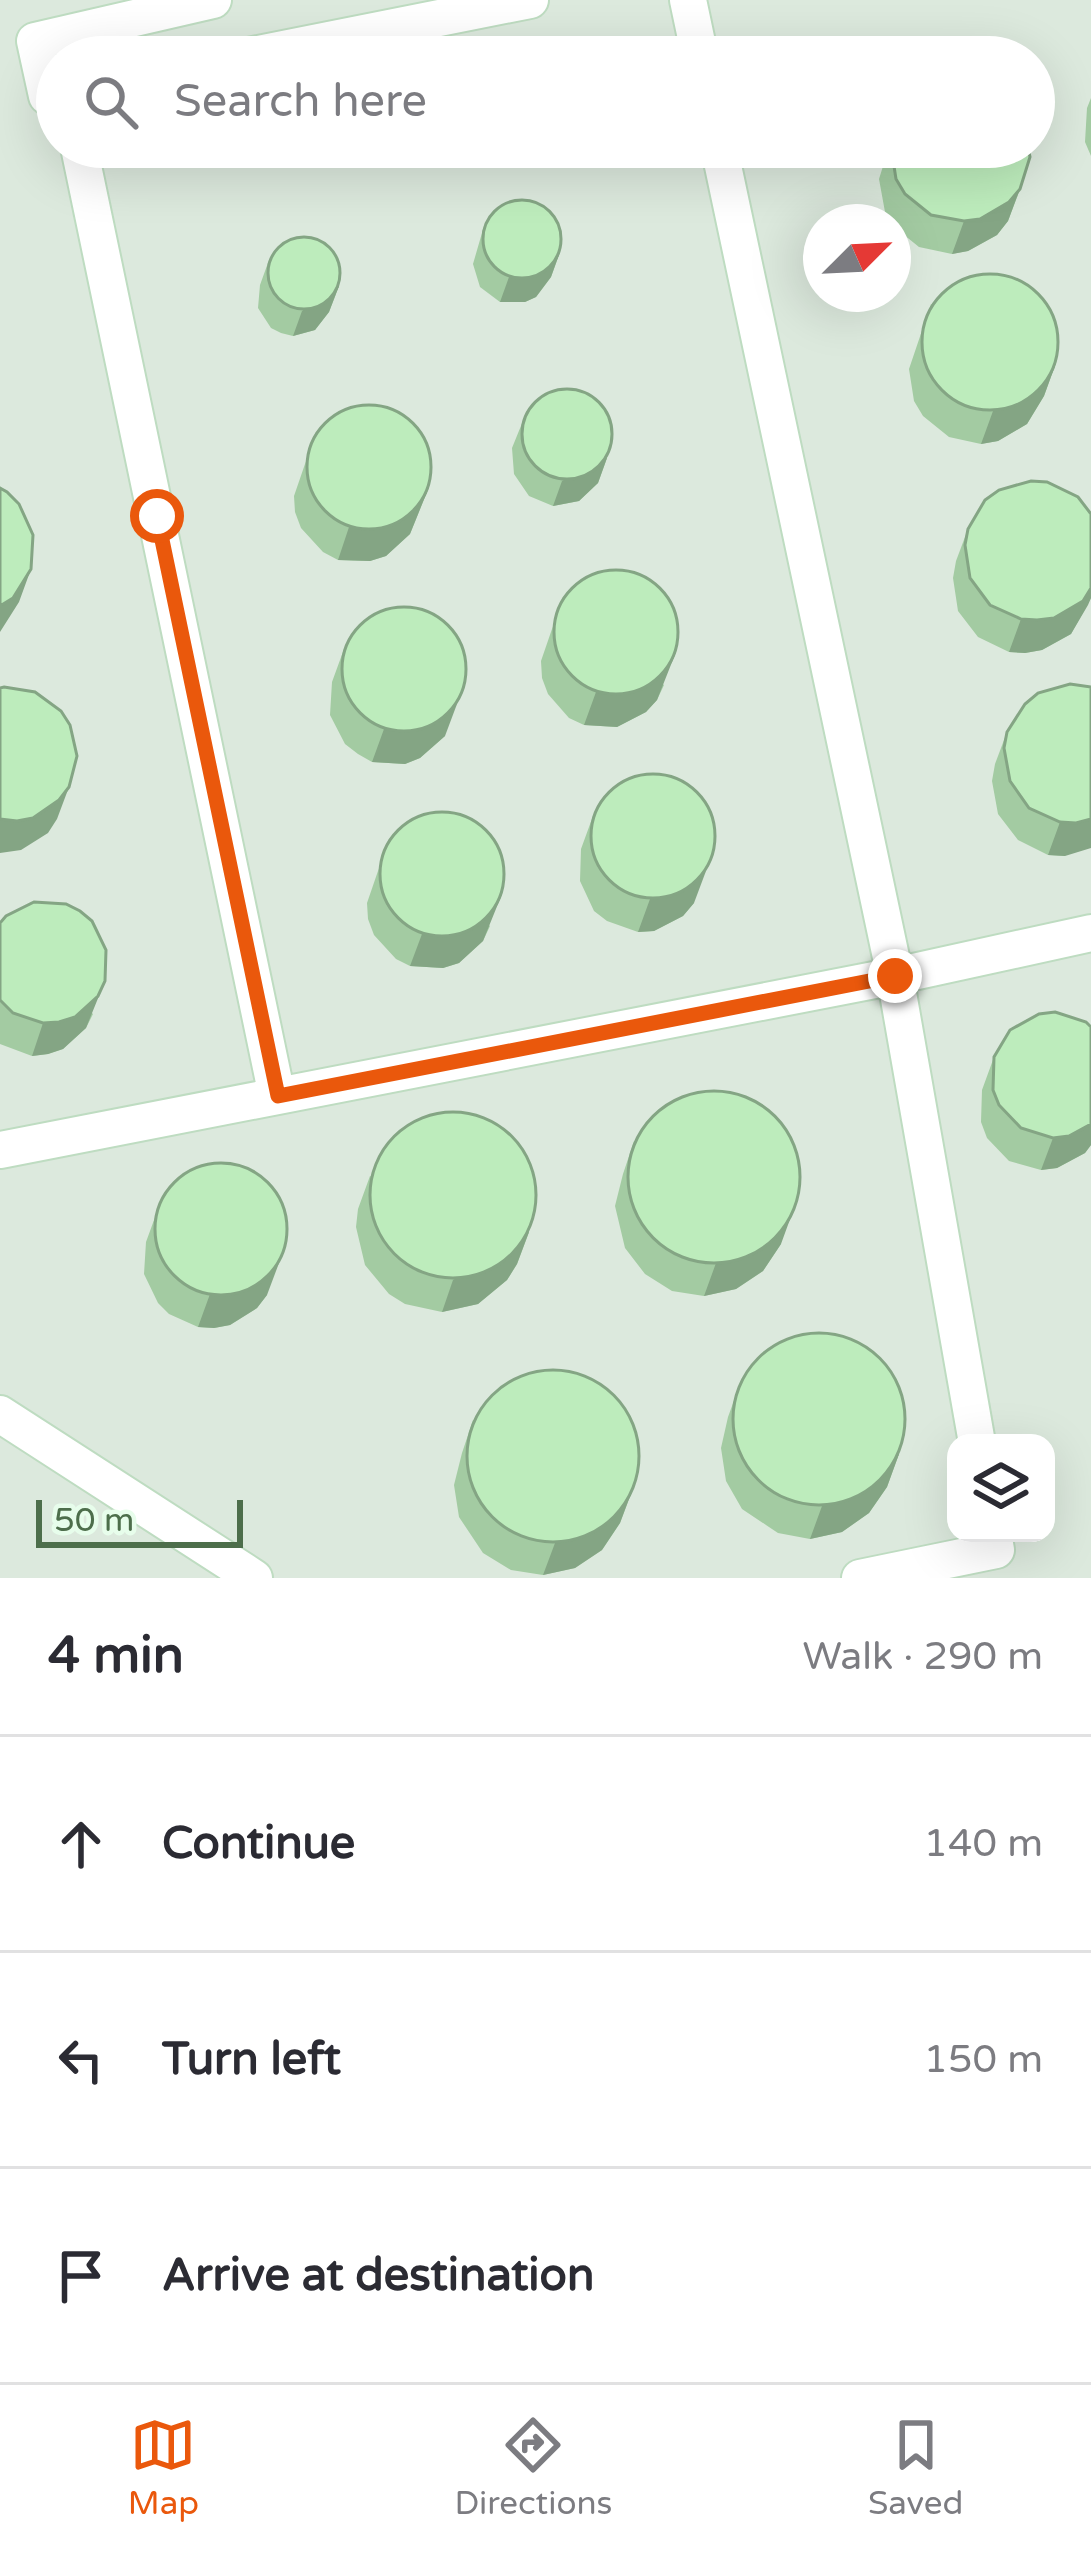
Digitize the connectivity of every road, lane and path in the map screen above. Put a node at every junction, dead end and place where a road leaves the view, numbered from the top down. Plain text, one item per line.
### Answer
1 (213, 0) edge
2 (530, 0) edge
3 (688, 0) edge
4 (57, 36) edge
5 (349, 36) edge
6 (696, 36) edge
7 (83, 168) edge
8 (723, 168) edge
9 (1091, 932) edge
10 (895, 976) junction
11 (278, 1096) junction
12 (0, 1150) edge
13 (0, 1414) edge
14 (975, 1434) edge
15 (995, 1542) edge
16 (254, 1578) edge
17 (860, 1578) edge

1 - 4 street
2 - 5 street
3 - 6 street
7 - 11 street
8 - 10 street
9 - 10 street
10 - 11 street
10 - 14 street
11 - 12 street
13 - 16 street
15 - 17 street

